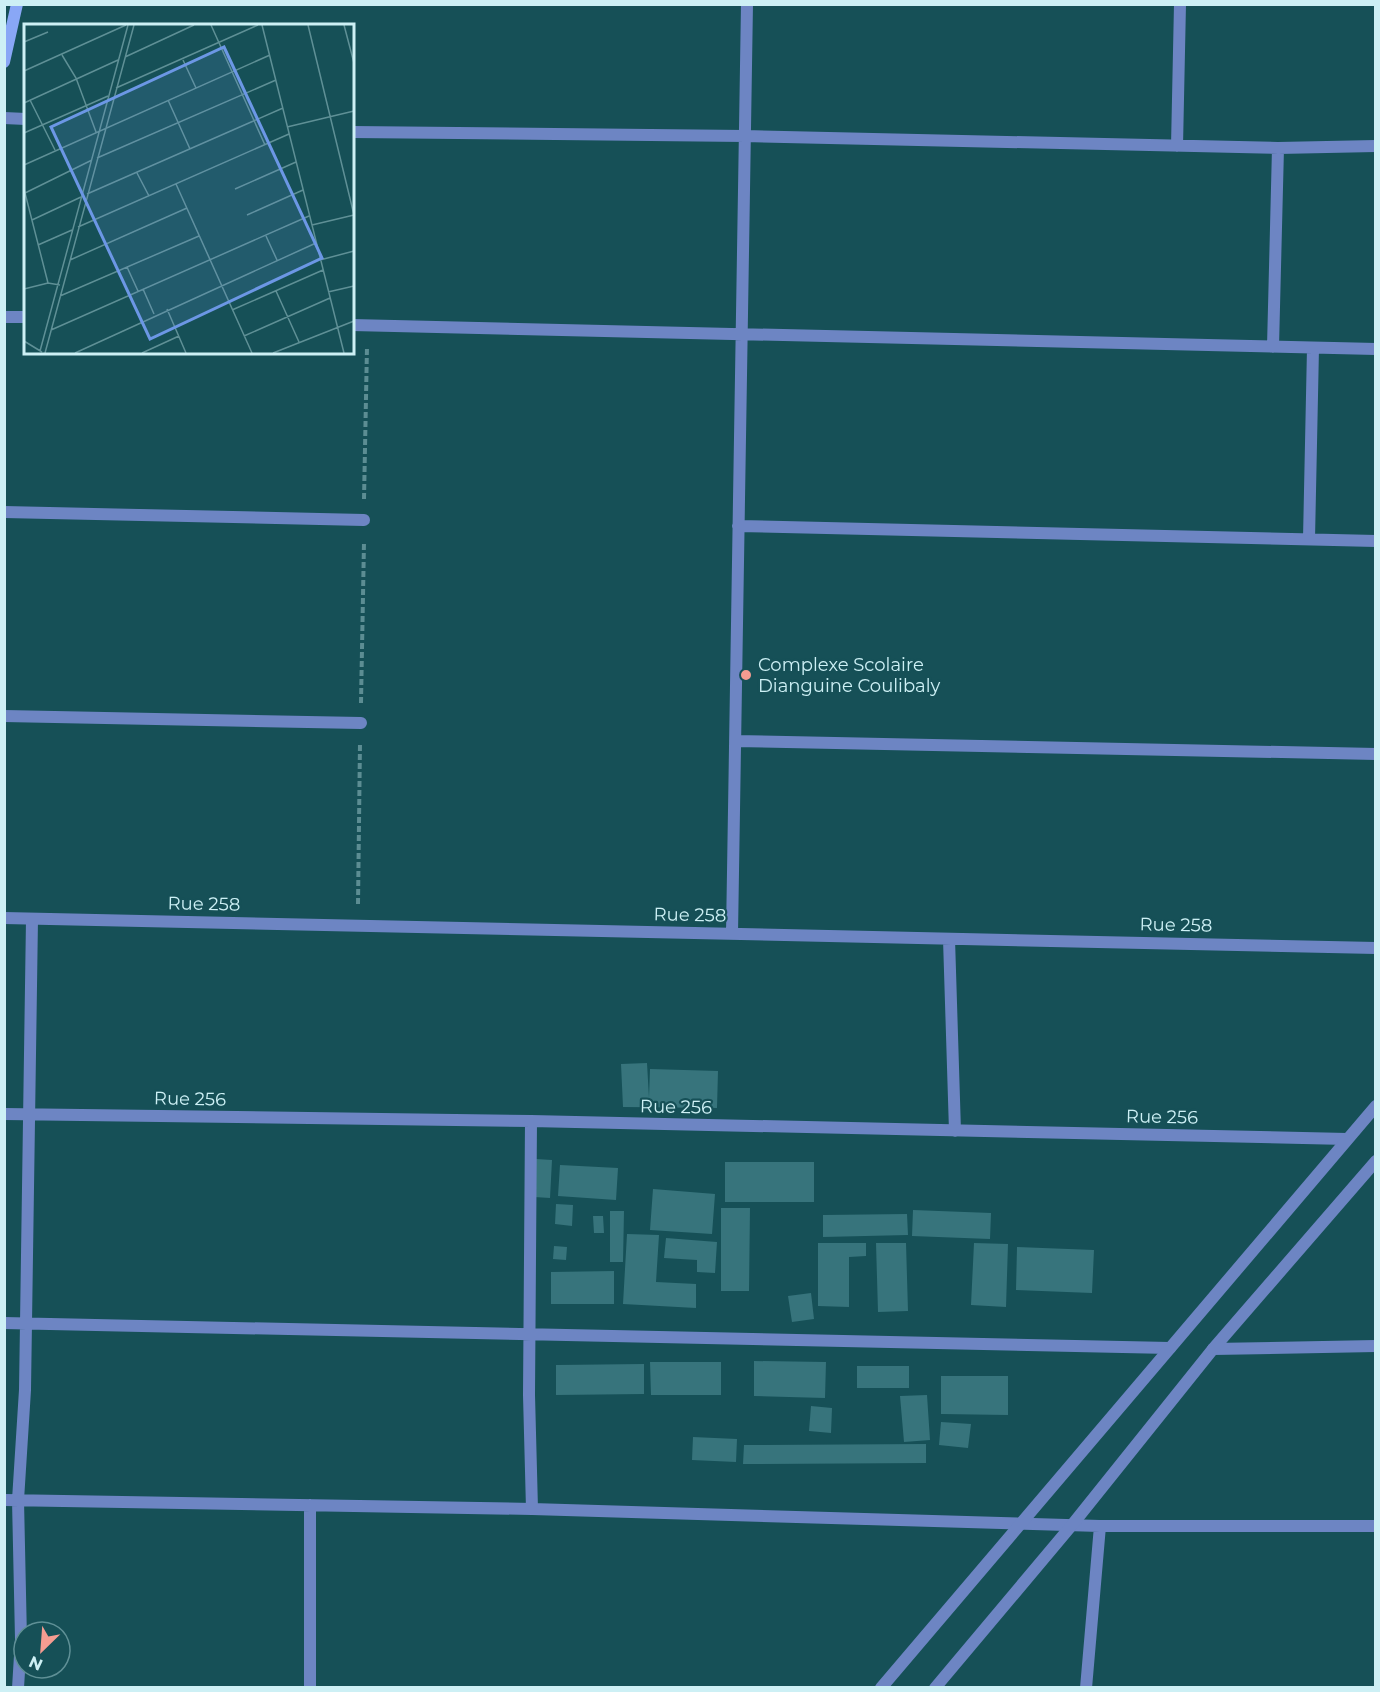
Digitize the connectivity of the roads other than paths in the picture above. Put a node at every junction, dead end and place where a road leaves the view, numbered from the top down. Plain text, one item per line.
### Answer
1 (17, 4) edge
2 (747, 4) edge
3 (1180, 4) edge
4 (4, 62) edge
5 (4, 118) edge
6 (24, 119) edge
7 (354, 132) edge
8 (745, 136) junction
9 (1177, 146) junction
10 (1376, 146) edge
11 (1278, 148) junction
12 (4, 317) edge
13 (24, 317) edge
14 (354, 325) edge
15 (741, 334) junction
16 (1274, 346) junction
17 (1313, 348) junction
18 (1376, 350) edge
19 (4, 512) edge
20 (364, 520) road end
21 (738, 526) junction
22 (1309, 539) junction
23 (1376, 541) edge
24 (4, 716) edge
25 (360, 723) road end
26 (735, 741) junction
27 (1376, 754) edge
28 (4, 918) edge
29 (32, 919) junction
30 (732, 934) junction
31 (949, 939) junction
32 (1376, 948) edge
33 (1376, 1106) edge
34 (4, 1114) edge
35 (29, 1115) junction
36 (531, 1121) junction
37 (955, 1131) junction
38 (1347, 1139) junction
39 (1376, 1161) edge
40 (4, 1323) edge
41 (26, 1324) junction
42 (531, 1335) junction
43 (1376, 1346) edge
44 (1170, 1347) junction
45 (1214, 1349) junction
46 (4, 1500) edge
47 (18, 1500) junction
48 (310, 1505) junction
49 (531, 1509) junction
50 (1021, 1523) junction
51 (1072, 1525) junction
52 (1100, 1526) junction
53 (1376, 1526) edge
54 (18, 1688) edge
55 (310, 1688) edge
56 (881, 1688) edge
57 (936, 1688) edge
58 (1086, 1688) edge

1 - 4 main road
2 - 8 street
3 - 9 street
5 - 6 street
7 - 8 street
8 - 9 street
8 - 15 street
9 - 11 street
10 - 11 street
11 - 16 street
12 - 13 street
14 - 15 street
15 - 16 street
15 - 21 street
16 - 17 street
17 - 18 street
17 - 22 street
19 - 20 street
21 - 22 street
21 - 26 street
22 - 23 street
24 - 25 street
26 - 27 street
26 - 30 street
28 - 29 street, Rue 258
29 - 30 street, Rue 258
29 - 35 street
30 - 31 street, Rue 258
31 - 32 street, Rue 258
31 - 37 street
33 - 38 street
34 - 35 street, Rue 256
35 - 36 street, Rue 256
35 - 41 street
36 - 37 street, Rue 256
36 - 42 street
37 - 38 street, Rue 256
38 - 44 street
39 - 45 street
40 - 41 street
41 - 42 street
41 - 47 street
42 - 44 street
42 - 49 street
43 - 45 street
44 - 50 street
45 - 51 street
46 - 47 street
47 - 48 street
47 - 54 street
48 - 49 street
48 - 55 street
49 - 50 street
50 - 51 street
50 - 56 street
51 - 52 street
51 - 57 street
52 - 53 street
52 - 58 street

